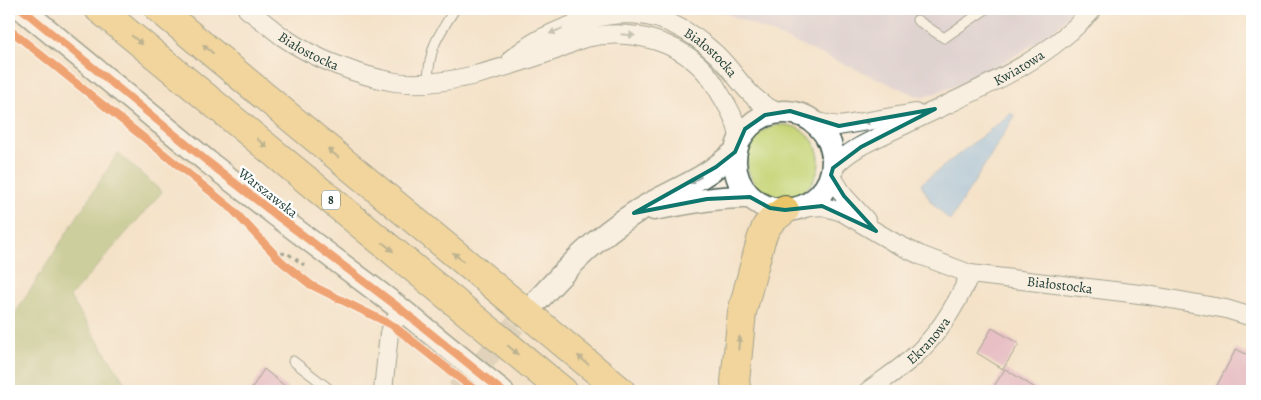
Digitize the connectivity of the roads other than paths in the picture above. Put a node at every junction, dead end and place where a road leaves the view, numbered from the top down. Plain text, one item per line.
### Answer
1 (22, 9) edge
2 (100, 9) edge
3 (159, 9) edge
4 (248, 9) edge
5 (455, 9) edge
6 (986, 9) edge
7 (1084, 12) edge
8 (917, 20) dead end
9 (497, 68) junction
10 (428, 82) junction
11 (935, 109) junction
12 (777, 112) junction
13 (802, 115) junction
14 (737, 146) junction
15 (832, 171) junction
16 (750, 197) junction
17 (792, 209) junction
18 (634, 213) junction
19 (876, 231) junction
20 (970, 274) junction
21 (539, 298) tunnel mouth
22 (402, 310) junction
23 (1252, 317) edge
24 (293, 361) dead end
25 (332, 391) edge
26 (383, 391) edge
27 (502, 391) edge
28 (563, 391) edge
29 (620, 391) edge
30 (737, 391) edge
31 (868, 391) edge

1 - 22 street, Warszawska
2 -> 28 highway, 8
29 -> 3 highway
4 - 10 street, Białostocka
5 - 10 lane
6 - 8 lane
7 - 11 street, Kwiatowa
9 - 10 street, Białostocka
12 -> 9 street, Białostocka
9 -> 14 street, Białostocka
11 -> 13 street, Kwiatowa
11 - 15 street, Kwiatowa
12 - 13 street
12 - 14 street
13 - 15 street
14 - 16 street
14 -> 18 street
15 - 17 street
15 - 19 street, Białostocka
16 - 17 street
16 - 18 street
17 - 19 street, Białostocka
30 -> 17 highway
18 - 21 street
19 - 20 street, Białostocka
20 - 23 street, Białostocka
20 - 31 street, Ekranowa
22 - 26 street
22 - 27 street, Warszawska
24 - 25 lane

